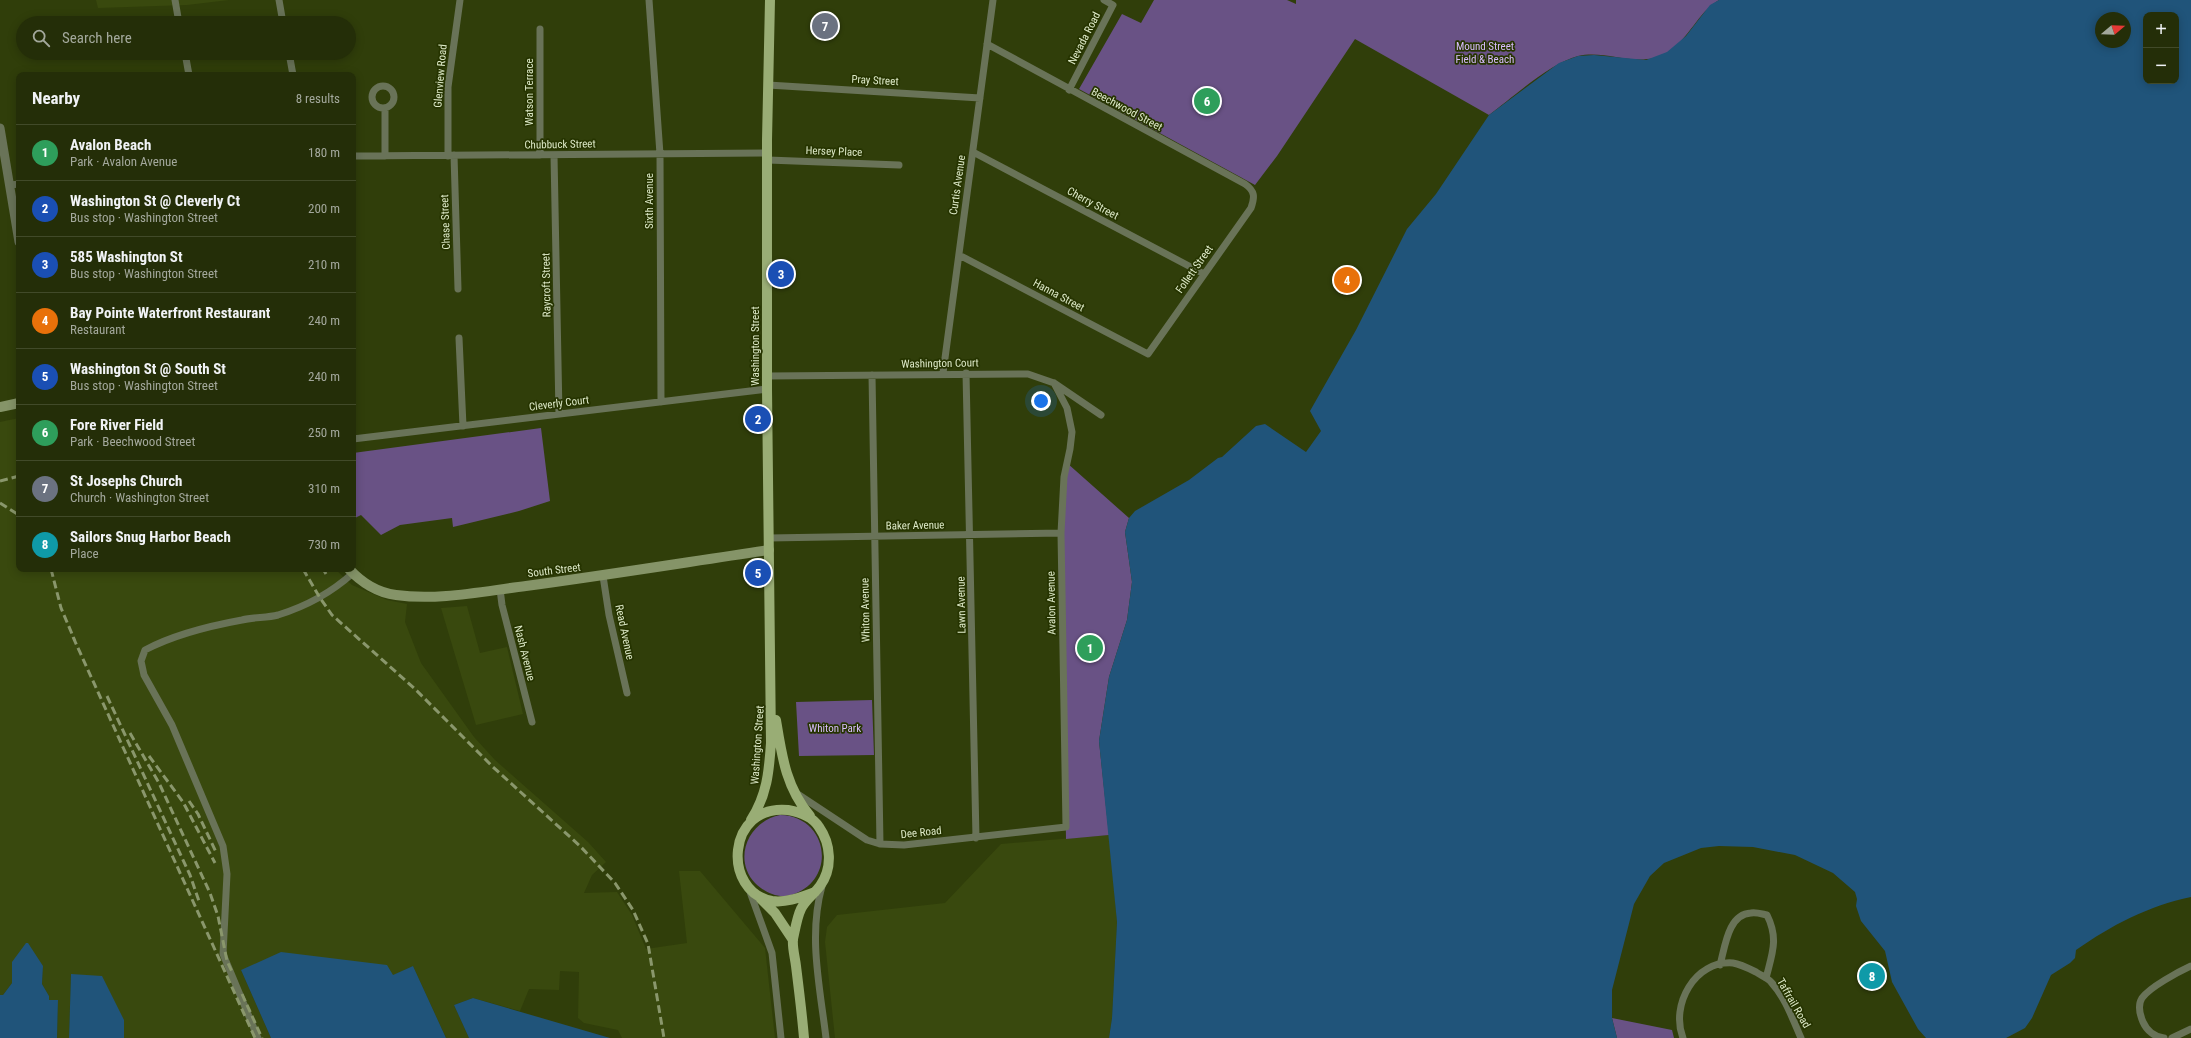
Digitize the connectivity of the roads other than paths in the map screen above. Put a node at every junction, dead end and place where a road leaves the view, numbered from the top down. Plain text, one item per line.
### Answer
1 (175, 0) edge
2 (279, 0) edge
3 (460, 0) edge
4 (649, 0) edge
5 (770, 0) edge
6 (993, 0) edge
7 (1104, 0) edge
8 (178, 16) edge
9 (282, 16) edge
10 (540, 29) dead end
11 (987, 44) junction
12 (186, 60) edge
13 (290, 60) edge
14 (188, 72) edge
15 (292, 72) edge
16 (768, 85) junction
17 (1069, 90) junction
18 (980, 98) junction
19 (385, 109) dead end
20 (0, 128) edge
21 (973, 152) junction
22 (554, 154) junction
23 (660, 154) junction
24 (451, 155) junction
25 (540, 155) junction
26 (356, 156) edge
27 (385, 156) junction
28 (768, 156) junction
29 (899, 165) dead end
30 (14, 185) edge
31 (1254, 195) joint
32 (16, 208) edge
33 (959, 254) junction
34 (1204, 274) junction
35 (458, 289) dead end
36 (459, 338) dead end
37 (1148, 354) joint
38 (943, 373) junction
39 (966, 373) junction
40 (872, 375) junction
41 (767, 376) junction
42 (1054, 383) junction
43 (767, 389) junction
44 (661, 402) junction
45 (16, 404) edge
46 (0, 407) edge
47 (559, 414) junction
48 (1101, 415) dead end
49 (463, 426) junction
50 (356, 439) edge
51 (1061, 533) junction
52 (971, 535) junction
53 (875, 536) junction
54 (769, 538) junction
55 (769, 550) junction
56 (350, 572) edge
57 (352, 572) edge
58 (603, 576) junction
59 (500, 589) junction
60 (772, 692) junction
61 (628, 693) dead end
62 (532, 722) dead end
63 (792, 790) junction
64 (812, 818) junction
65 (751, 820) junction
66 (1066, 827) joint
67 (976, 838) junction
68 (880, 844) junction
69 (823, 881) junction
70 (752, 891) junction
71 (816, 892) junction
72 (793, 940) junction
73 (1720, 964) junction
74 (2191, 966) edge
75 (1766, 978) junction
76 (2191, 1029) edge
77 (258, 1038) edge
78 (781, 1038) edge
79 (804, 1038) edge
80 (826, 1038) edge
81 (1683, 1038) edge
82 (1802, 1038) edge
83 (2164, 1038) edge
84 (2172, 1038) edge

1 - 8 street
2 - 9 street
3 - 24 street, Glenview Road
4 - 23 street, Sixth Avenue
5 - 16 main road, Washington Street
6 - 11 street, Curtis Avenue
7 - 17 street, Nevada Road
10 - 25 street, Watson Terrace
11 - 17 street, Beechwood Street
11 - 18 street, Curtis Avenue
12 - 14 street
13 - 15 street
16 - 18 street, Pray Street
16 - 28 main road, Washington Street
17 - 31 street, Beechwood Street
18 - 21 street, Curtis Avenue
19 - 27 street
20 - 30 street
21 - 33 street, Curtis Avenue
21 - 34 street, Cherry Street
22 - 23 street, Chubbuck Street
22 - 25 street, Chubbuck Street
22 - 47 street, Raycroft Street
23 - 28 street, Chubbuck Street
23 - 44 street, Sixth Avenue
24 - 25 street, Chubbuck Street
24 - 27 street, Chubbuck Street
24 - 35 street, Chase Street
26 - 27 street, Chubbuck Street
28 - 29 street, Hersey Place
28 - 41 main road, Washington Street
30 - 32 street
31 - 34 street, Follett Street
33 - 37 street, Hanna Street
33 - 38 street, Curtis Avenue
34 - 37 street, Follett Street
36 - 49 street
38 - 39 street, Washington Court
38 - 40 street, Washington Court
39 - 42 street, Washington Court
39 - 52 street, Lawn Avenue
40 - 41 street, Washington Court
40 - 53 street, Whiton Avenue
41 - 43 main road, Washington Street
42 - 48 street, Washington Court
42 - 51 street, Avalon Avenue
43 - 44 street, Cleverly Court
43 - 54 main road, Washington Street
44 - 47 street, Cleverly Court
45 - 46 main road
47 - 49 street, Cleverly Court
49 - 50 street, Cleverly Court
51 - 52 street, Baker Avenue
51 - 66 street, Avalon Avenue
52 - 53 street, Baker Avenue
52 - 67 street, Lawn Avenue
53 - 54 street, Baker Avenue
53 - 68 street, Whiton Avenue
54 - 55 main road, Washington Street
55 - 58 main road, South Street
55 - 60 main road, Washington Street
56 - 77 street
57 - 59 main road, South Street
58 - 59 main road, South Street
58 - 61 street, Read Avenue
59 - 62 street, Nash Avenue
60 - 63 main road, Washington Street
60 - 65 main road, Washington Street
63 - 64 main road, Washington Street
63 - 68 street, Dee Road
64 - 65 main road
64 - 69 main road
65 - 70 main road
66 - 67 street, Dee Road
67 - 68 street, Dee Road
69 - 71 main road
69 - 80 street
70 - 71 main road
70 - 72 main road
70 - 78 street
71 - 72 main road
72 - 79 main road
73 - 75 street, Taffrail Road
73 - 75 street
73 - 81 street, Taffrail Road
74 - 83 street
75 - 82 street, Taffrail Road
76 - 84 street

